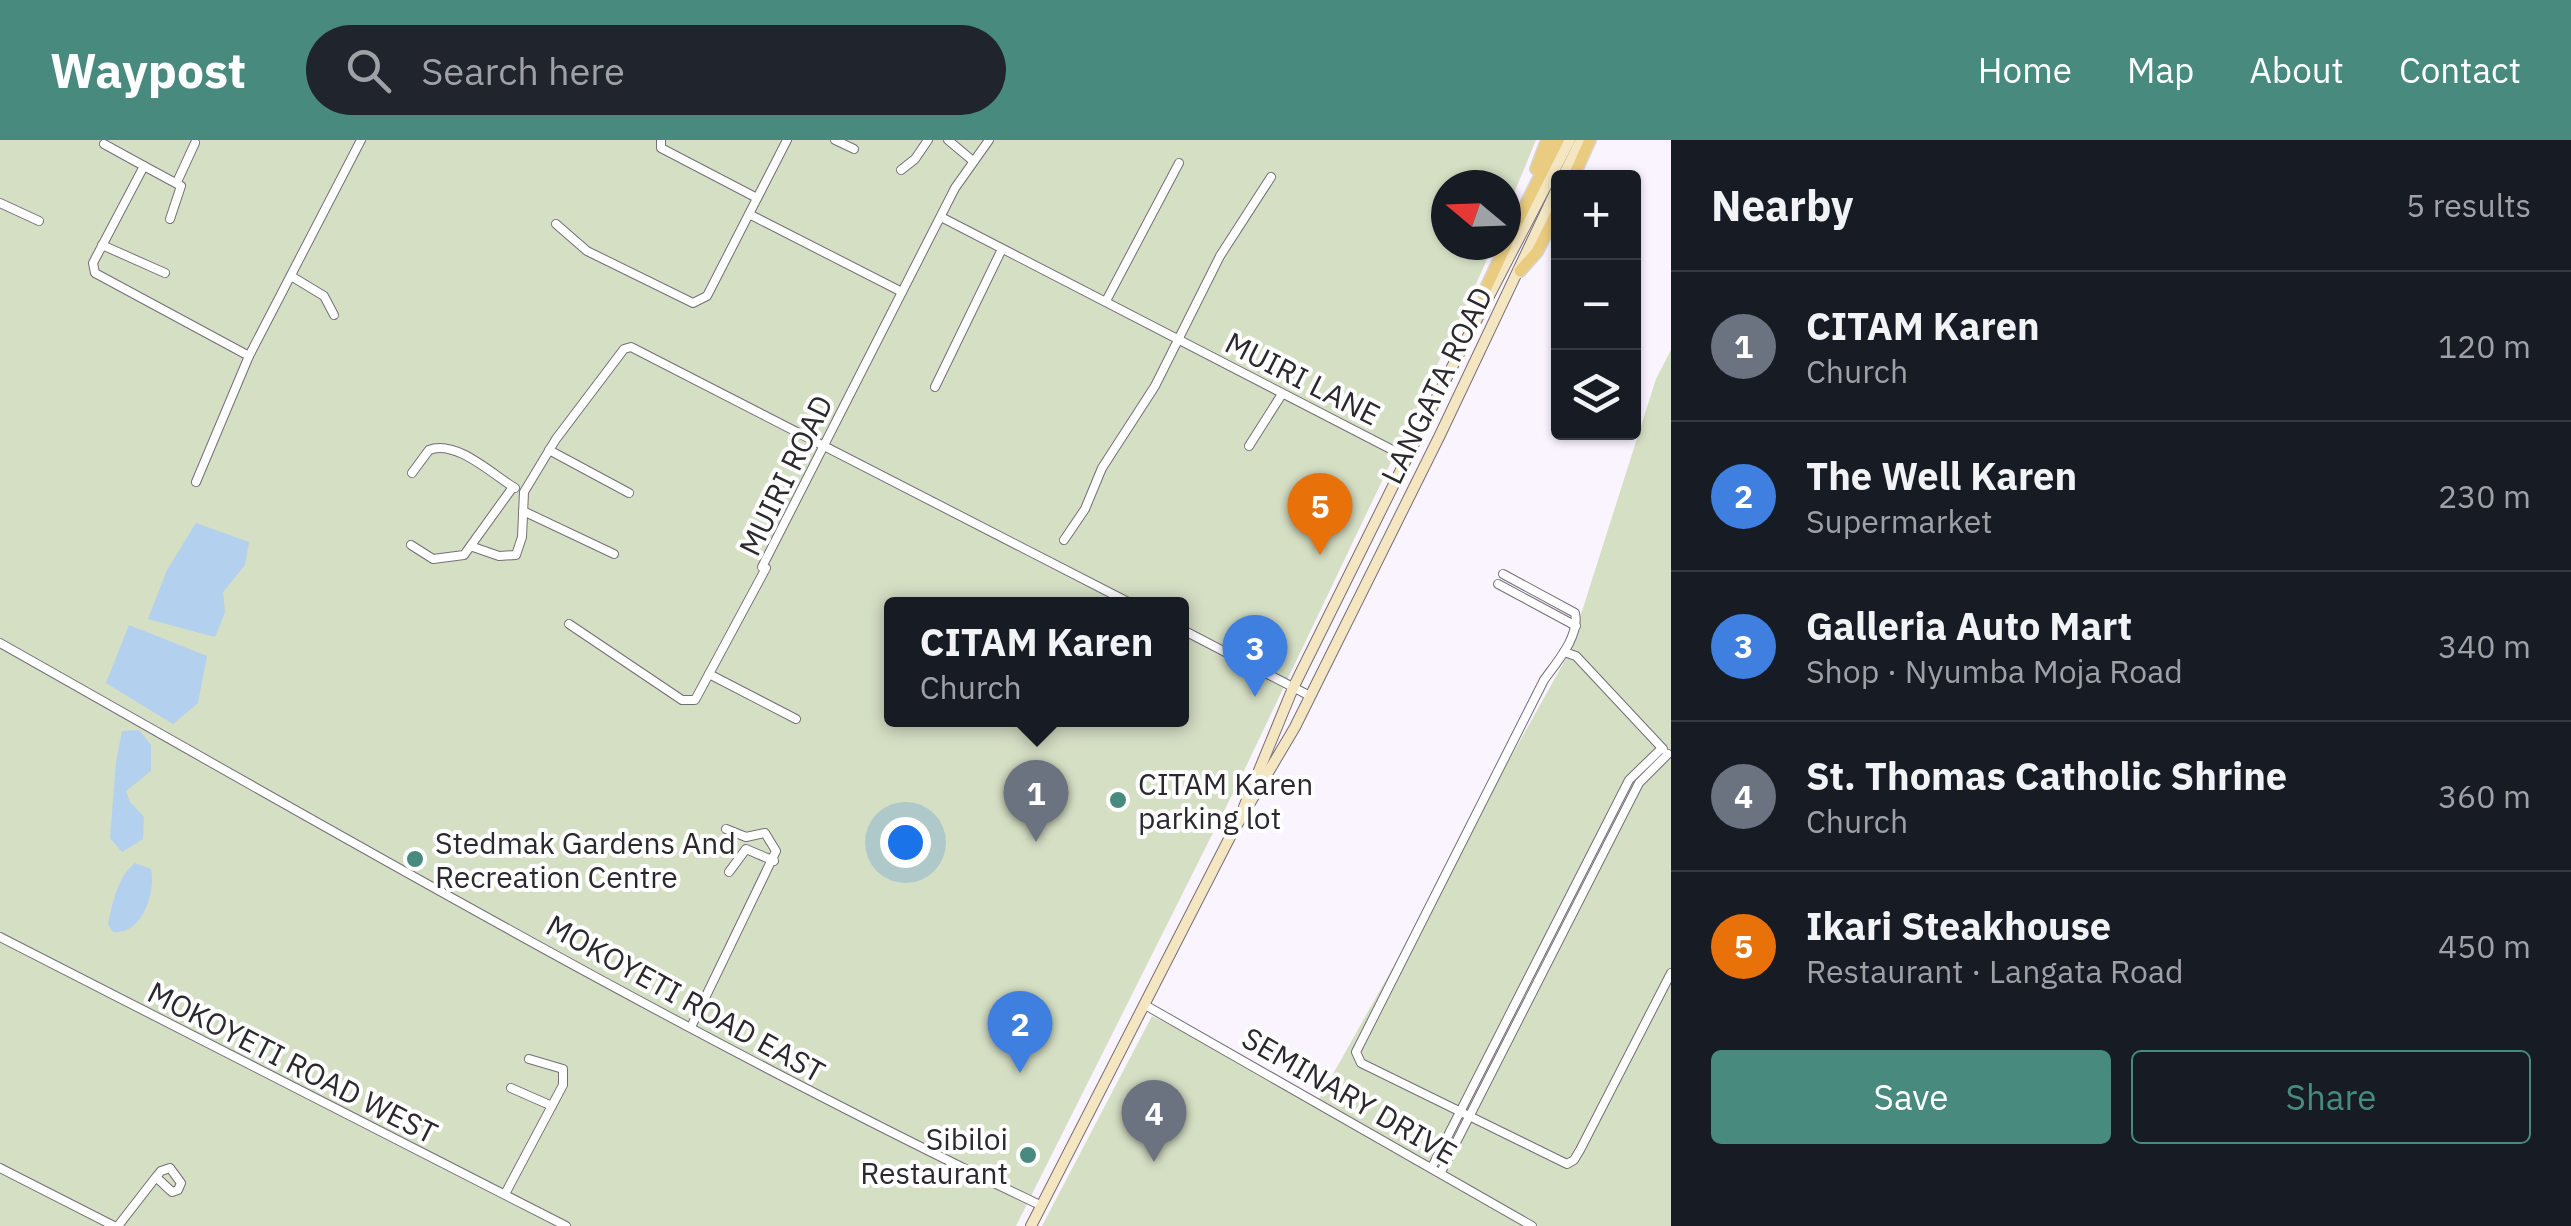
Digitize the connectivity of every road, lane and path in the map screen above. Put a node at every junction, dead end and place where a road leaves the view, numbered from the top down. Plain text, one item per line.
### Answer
1 (361, 140) edge
2 (649, 140) edge
3 (786, 140) edge
4 (835, 140) edge
5 (928, 140) edge
6 (948, 140) edge
7 (988, 140) edge
8 (1547, 140) edge
9 (1558, 140) edge
10 (1570, 140) edge
11 (1581, 140) edge
12 (1590, 140) edge
13 (195, 143) dead end
14 (660, 143) edge
15 (104, 144) dead end
16 (854, 149) dead end
17 (972, 161) junction
18 (1178, 162) dead end
19 (144, 166) junction
20 (901, 170) dead end
21 (1566, 170) edge
22 (1577, 170) edge
23 (1271, 178) dead end
24 (178, 182) junction
25 (757, 198) junction
26 (1551, 201) edge
27 (0, 203) edge
28 (1521, 209) edge
29 (1521, 212) edge
30 (748, 214) junction
31 (941, 217) junction
32 (170, 219) dead end
33 (39, 221) dead end
34 (1551, 223) edge
35 (556, 224) dead end
36 (102, 246) junction
37 (1002, 249) junction
38 (1499, 260) edge
39 (1520, 271) junction
40 (165, 274) dead end
41 (291, 276) junction
42 (902, 292) junction
43 (1106, 301) junction
44 (1484, 308) junction
45 (334, 315) dead end
46 (1178, 338) junction
47 (249, 356) junction
48 (935, 388) dead end
49 (1282, 394) junction
50 (824, 445) junction
51 (1249, 446) dead end
52 (549, 450) junction
53 (1408, 458) junction
54 (412, 472) dead end
55 (196, 482) dead end
56 (513, 488) junction
57 (524, 492) junction
58 (629, 493) dead end
59 (523, 511) junction
60 (1064, 540) dead end
61 (411, 546) dead end
62 (473, 547) junction
63 (614, 554) dead end
64 (1503, 574) dead end
65 (1498, 584) dead end
66 (1118, 597) edge
67 (569, 624) dead end
68 (1576, 626) junction
69 (1189, 633) edge
70 (0, 643) edge
71 (1564, 652) junction
72 (709, 674) junction
73 (1294, 688) junction
74 (1310, 696) junction
75 (796, 719) dead end
76 (1667, 753) edge
77 (1241, 818) junction
78 (726, 828) dead end
79 (774, 862) junction
80 (729, 872) dead end
81 (0, 937) edge
82 (1671, 972) edge
83 (1145, 1005) junction
84 (690, 1027) junction
85 (530, 1059) dead end
86 (511, 1088) dead end
87 (552, 1106) junction
88 (1464, 1113) junction
89 (1432, 1167) junction
90 (0, 1168) edge
91 (1441, 1172) junction
92 (156, 1177) dead end
93 (505, 1194) junction
94 (1042, 1206) junction
95 (116, 1226) edge
96 (566, 1226) edge
97 (1031, 1226) edge
98 (1532, 1226) edge

1 - 41 street
2 - 14 street
3 - 25 street
4 - 16 street
5 - 20 street
6 - 17 street
7 - 17 street, MUIRI ROAD
8 - 28 main road
9 - 29 main road
10 - 44 main road, LANGATA ROAD
11 - 21 main road, LANGATA ROAD
12 - 22 main road
13 - 24 street
14 - 25 street
15 - 19 street
17 - 31 street, MUIRI ROAD
18 - 43 street
19 - 24 street
19 - 36 street
23 - 46 street
24 - 32 street
25 - 30 street
26 - 39 main road, LANGATA ROAD
27 - 33 street
30 - 35 street
30 - 42 street
31 - 37 street, MUIRI LANE
31 - 42 street, MUIRI ROAD
34 - 39 main road
36 - 40 street
36 - 47 street
37 - 43 street, MUIRI LANE
37 - 48 street
38 - 44 main road
39 - 74 main road, LANGATA ROAD
41 - 45 street
41 - 47 street
42 - 50 street, MUIRI ROAD
43 - 46 street, MUIRI LANE
44 - 53 main road, LANGATA ROAD
46 - 49 street, MUIRI LANE
46 - 60 street
47 - 55 street
49 - 51 street
49 - 53 street, MUIRI LANE
50 - 52 street
50 - 66 street
50 - 72 street, MUIRI ROAD
52 - 57 street
52 - 58 street
53 - 73 main road, LANGATA ROAD
54 - 56 street
56 - 57 street
56 - 62 street
57 - 59 street
59 - 62 street
59 - 63 street
61 - 62 street
64 - 68 street
65 - 68 street
67 - 72 street, MUIRI ROAD
68 - 71 street
69 - 73 street
70 - 84 street, MOKOYETI ROAD EAST
71 - 76 street
71 - 88 street
72 - 75 street
73 - 74 street
73 - 77 main road, LANGATA ROAD
74 - 77 main road, LANGATA ROAD
76 - 88 street
77 - 83 main road, LANGATA ROAD
78 - 79 street
79 - 80 street
79 - 84 street
81 - 93 street, MOKOYETI ROAD WEST
82 - 88 street
83 - 89 street, SEMINARY DRIVE
83 - 94 main road, LANGATA ROAD
84 - 94 street, MOKOYETI ROAD EAST
85 - 87 street
86 - 87 street
87 - 93 street
88 - 89 street
88 - 91 street
89 - 91 street, SEMINARY DRIVE
90 - 95 street
91 - 98 street, SEMINARY DRIVE
92 - 95 street
93 - 96 street, MOKOYETI ROAD WEST
94 - 97 main road, LANGATA ROAD

